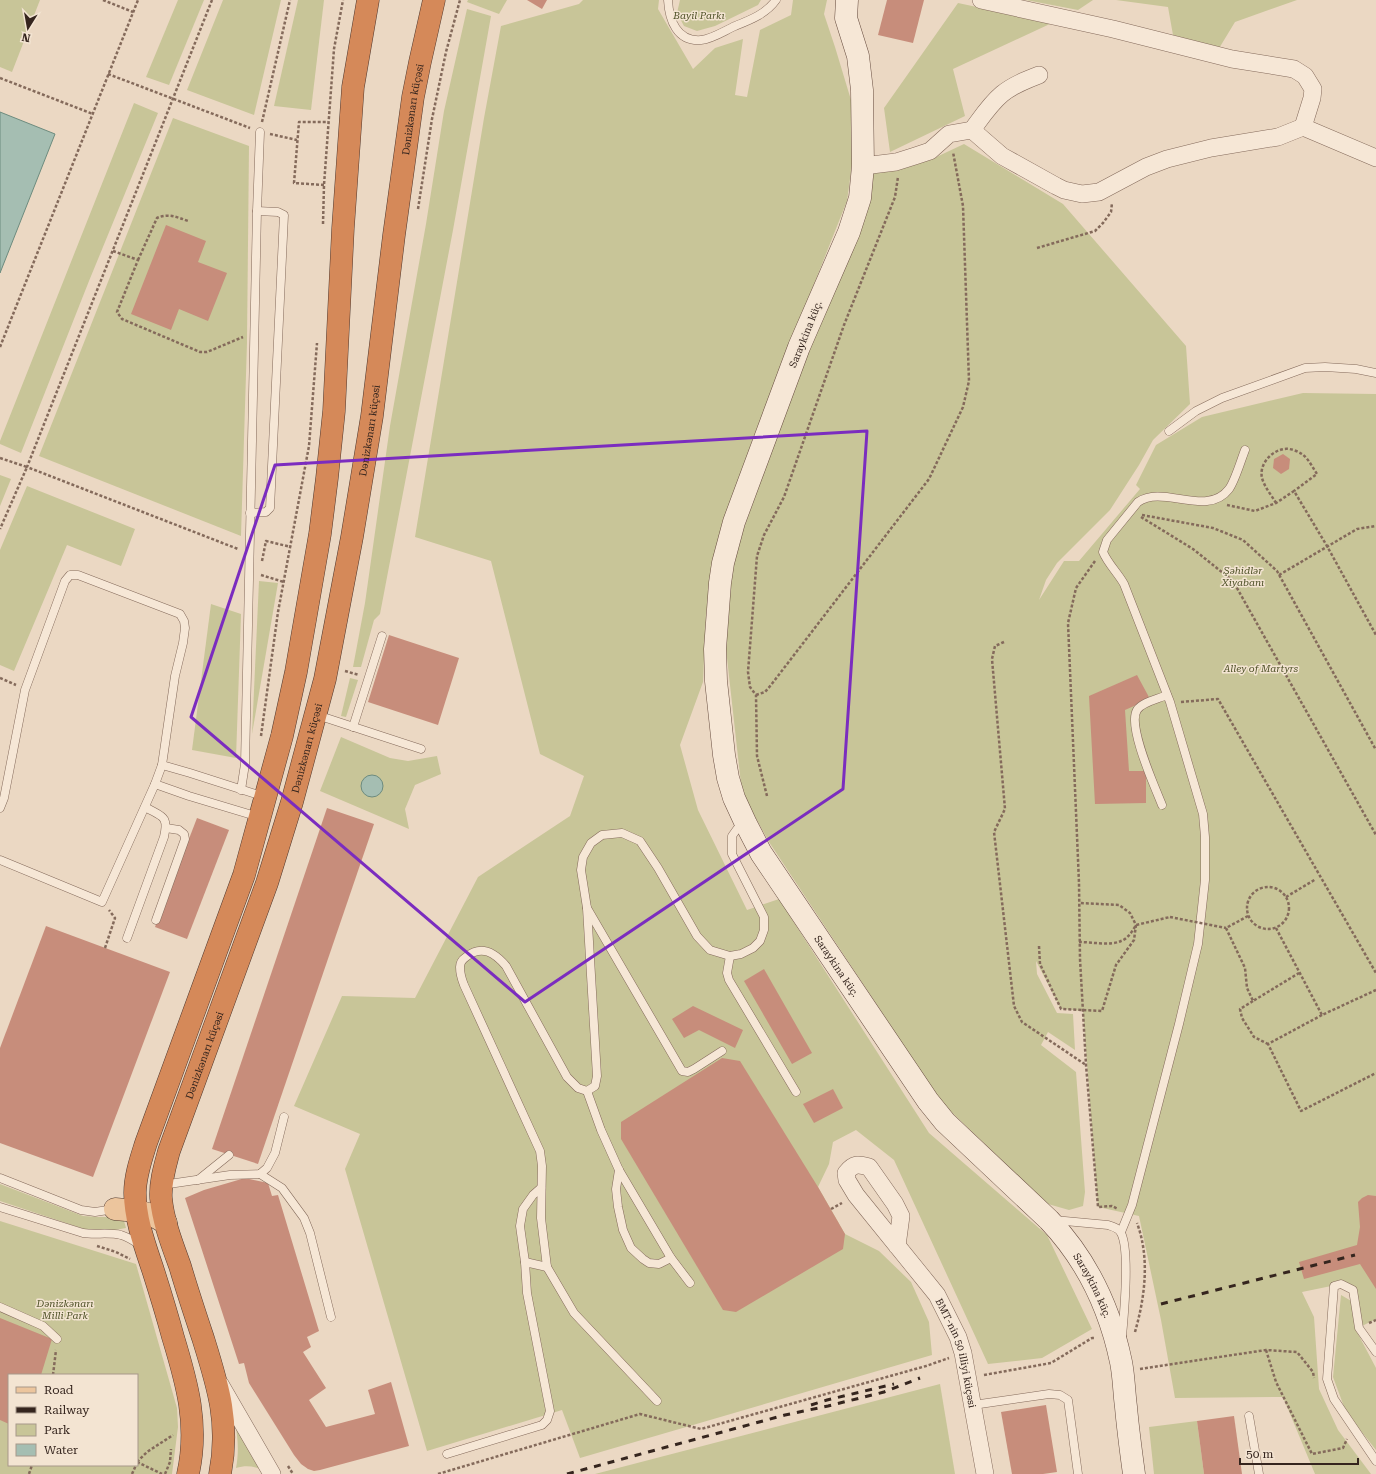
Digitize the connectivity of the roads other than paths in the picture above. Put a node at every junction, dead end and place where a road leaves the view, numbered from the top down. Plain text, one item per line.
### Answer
1 (368, 0) edge
2 (668, 0) edge
3 (776, 0) edge
4 (847, 0) edge
5 (981, 0) edge
6 (435, 6) edge
7 (1038, 75) dead end
8 (1303, 128) junction
9 (972, 130) junction
10 (260, 132) road end
11 (1376, 158) edge
12 (863, 166) junction
13 (257, 211) junction
14 (1376, 373) edge
15 (1169, 431) dead end
16 (1245, 450) dead end
17 (250, 513) junction
18 (382, 636) dead end
19 (1169, 699) junction
20 (316, 715) junction
21 (353, 727) junction
22 (421, 749) dead end
23 (162, 765) junction
24 (155, 784) junction
25 (241, 790) junction
26 (1162, 805) dead end
27 (145, 807) junction
28 (263, 807) junction
29 (0, 808) edge
30 (746, 824) junction
31 (166, 828) junction
32 (0, 860) edge
33 (588, 908) junction
34 (156, 920) dead end
35 (127, 938) dead end
36 (730, 956) junction
37 (722, 1051) dead end
38 (587, 1091) junction
39 (796, 1092) dead end
40 (284, 1117) dead end
41 (229, 1155) dead end
42 (619, 1170) junction
43 (260, 1174) junction
44 (0, 1178) edge
45 (197, 1180) junction
46 (161, 1185) junction
47 (541, 1188) junction
48 (136, 1202) junction
49 (0, 1207) edge
50 (115, 1209) joint
51 (1048, 1220) junction
52 (166, 1223) junction
53 (1121, 1232) junction
54 (897, 1246) dead end
55 (140, 1258) junction
56 (671, 1258) junction
57 (525, 1262) junction
58 (546, 1267) junction
59 (690, 1283) dead end
60 (0, 1307) edge
61 (331, 1317) dead end
62 (57, 1339) road end
63 (1376, 1352) edge
64 (1127, 1368) junction
65 (214, 1374) junction
66 (657, 1401) dead end
67 (973, 1405) junction
68 (1249, 1416) dead end
69 (447, 1454) dead end
70 (1376, 1462) edge
71 (188, 1474) edge
72 (220, 1474) edge
73 (272, 1474) edge
74 (985, 1474) edge
75 (1078, 1474) edge
76 (1134, 1474) edge
77 (1259, 1474) edge

1 - 28 highway
2 - 3 lane
4 - 12 street, Saraykina küç.
5 - 8 street
6 - 20 highway, Dənizkənarı küçəsi
7 - 9 street
8 - 9 street
8 - 11 street
9 - 12 street
10 - 13 lane
12 - 30 street, Saraykina küç.
13 - 17 lane
13 - 17 lane
14 - 15 lane
16 - 19 lane
17 - 25 lane
18 - 21 lane
19 - 26 lane
19 - 53 lane
20 - 21 lane
20 - 46 highway, Dənizkənarı küçəsi
21 - 22 lane
23 - 24 lane
23 - 25 lane
23 - 29 lane
24 - 27 lane
24 - 28 lane
25 - 28 lane
27 - 31 lane
27 - 32 lane
28 - 48 highway
30 - 36 lane
30 - 51 street, Saraykina küç.
31 - 34 lane
31 - 35 lane
33 - 36 lane
33 - 37 lane
33 - 38 lane
36 - 39 lane
38 - 42 lane
38 - 47 lane
40 - 43 lane
41 - 45 lane
42 - 56 lane
42 - 56 lane
43 - 45 lane
43 - 61 lane
44 - 50 lane
45 - 46 lane
46 - 52 highway, Dənizkənarı küçəsi
47 - 57 lane
47 - 58 lane
48 - 50 main road
48 - 52 main road
48 - 55 highway
49 - 55 lane
51 - 53 lane
51 - 64 street, Saraykina küç.
52 - 65 highway, Dənizkənarı küçəsi
53 - 64 lane
54 - 67 street, BMT-nin 50 illiyi küçəsi
55 - 71 highway
56 - 59 lane
57 - 58 lane
57 - 69 lane
58 - 66 lane
60 - 62 lane
63 - 70 lane
64 - 76 street, Saraykina küç.
65 - 72 highway, Dənizkənarı küçəsi
65 - 73 street
67 - 74 street, BMT-nin 50 illiyi küçəsi
67 - 75 lane
68 - 77 lane

